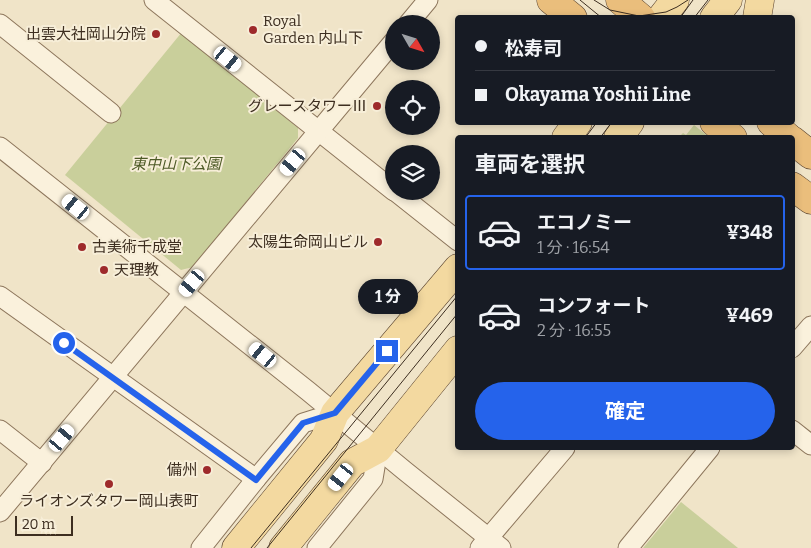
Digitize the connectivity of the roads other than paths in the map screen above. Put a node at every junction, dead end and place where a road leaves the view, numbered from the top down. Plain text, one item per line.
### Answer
1 (154, 0) edge
2 (428, 0) edge
3 (541, 0) edge
4 (552, 0) edge
5 (620, 0) edge
6 (675, 0) edge
7 (728, 0) edge
8 (760, 0) edge
9 (416, 15) edge
10 (551, 15) edge
11 (569, 15) edge
12 (638, 15) edge
13 (663, 15) edge
14 (716, 15) edge
15 (758, 15) edge
16 (0, 24) edge
17 (385, 52) edge
18 (110, 113) dead end
19 (718, 125) edge
20 (774, 125) edge
21 (791, 125) edge
22 (318, 131) junction
23 (729, 135) edge
24 (785, 135) edge
25 (795, 142) edge
26 (0, 147) edge
27 (811, 153) edge
28 (385, 184) edge
29 (406, 200) edge
30 (455, 239) edge
31 (455, 272) edge
32 (184, 292) junction
33 (0, 296) edge
34 (811, 326) edge
35 (795, 345) edge
36 (455, 354) edge
37 (113, 378) junction
38 (335, 413) junction
39 (0, 430) edge
40 (795, 432) edge
41 (811, 445) edge
42 (378, 449) junction
43 (563, 450) edge
44 (708, 450) edge
45 (42, 463) junction
46 (256, 480) junction
47 (0, 512) edge
48 (489, 545) edge
49 (201, 548) edge
50 (236, 548) edge
51 (283, 548) edge
52 (317, 548) edge
53 (628, 548) edge

1 - 22 street
2 - 9 street
3 - 10 main road
4 - 11 highway
5 - 12 highway
6 - 13 main road
7 - 14 main road
8 - 15 main road
16 - 18 street
17 - 22 street
19 - 23 highway
20 - 24 highway
21 - 27 main road
22 - 28 street
22 - 32 street
25 - 27 highway
26 - 32 street
29 - 30 street
31 - 38 main road
32 - 37 street
32 - 38 street
33 - 37 street
34 - 35 street
36 - 42 main road
37 - 45 street
37 - 46 street
38 - 42 street
38 - 46 street
38 - 50 main road
39 - 45 street
40 - 41 street
42 - 48 street
42 - 51 main road
42 - 52 street
43 - 48 street
44 - 53 street
45 - 47 street
46 - 49 street

